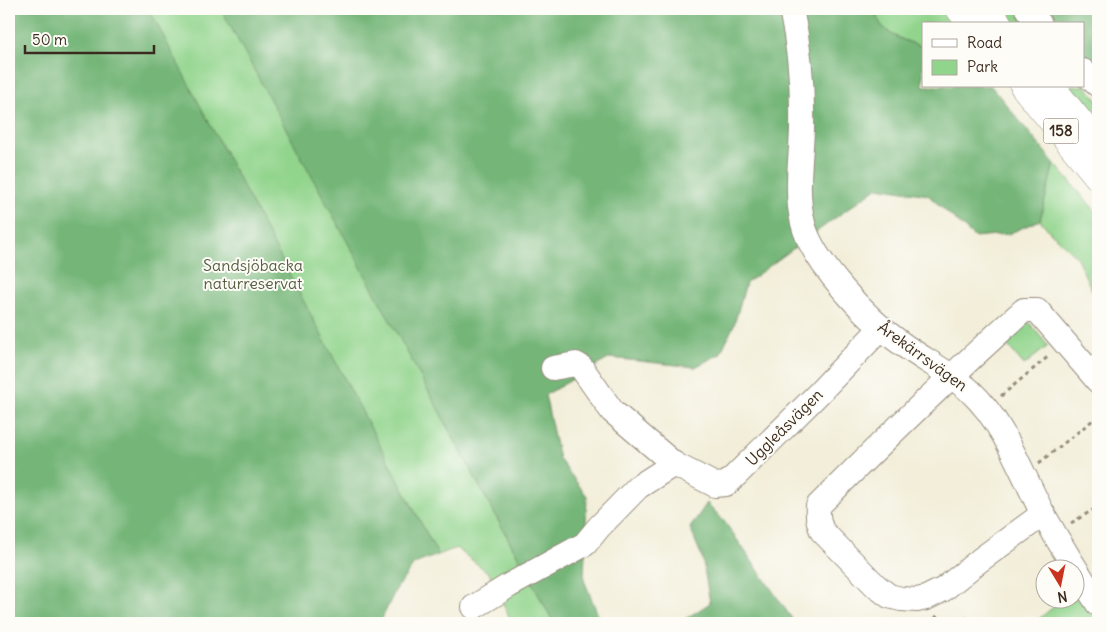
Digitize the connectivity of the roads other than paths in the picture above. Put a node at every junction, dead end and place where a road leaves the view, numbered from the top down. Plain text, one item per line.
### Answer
1 (792, 9) edge
2 (960, 9) edge
3 (986, 9) edge
4 (1027, 9) edge
5 (970, 22) edge
6 (996, 22) edge
7 (1038, 22) edge
8 (1084, 72) edge
9 (1098, 85) edge
10 (1026, 88) edge
11 (1052, 88) edge
12 (1098, 145) edge
13 (1098, 176) edge
14 (881, 328) junction
15 (553, 368) dead end
16 (952, 376) junction
17 (1098, 380) edge
18 (674, 464) junction
19 (1044, 514) junction
20 (1098, 604) edge
21 (474, 607) dead end

1 - 14 street, Årekärrsvägen
2 - 5 main road
3 - 6 main road
4 - 7 street
8 - 9 street
10 - 13 main road, 158
11 - 12 main road, 158
14 - 16 street, Årekärrsvägen
14 - 18 street, Uggleåsvägen
15 - 18 street, Uggleåsvägen
16 - 17 street
16 - 19 street, Årekärrsvägen
16 - 19 street
18 - 21 street
19 - 20 street, Årekärrsvägen

